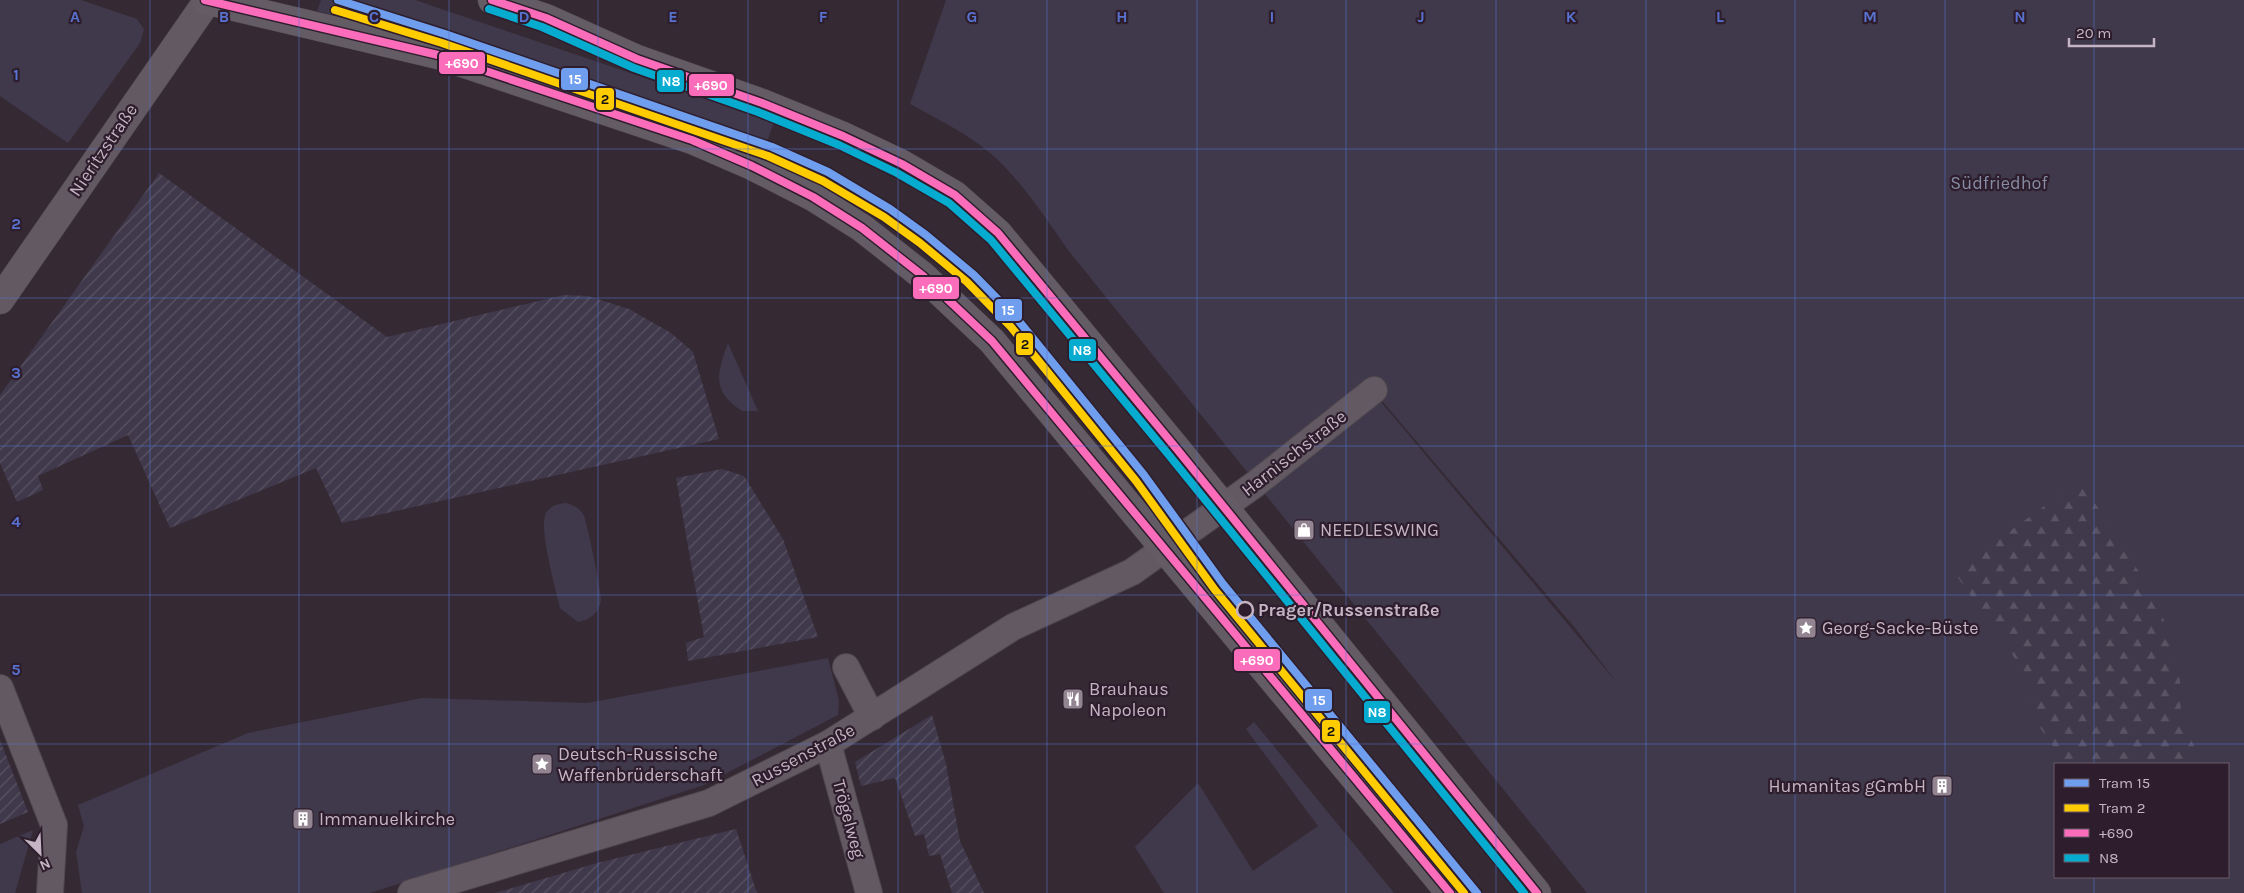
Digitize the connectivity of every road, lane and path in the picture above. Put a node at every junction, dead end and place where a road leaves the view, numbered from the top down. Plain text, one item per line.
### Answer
1 (207, 0) edge
2 (492, 0) edge
3 (0, 300) edge
4 (1374, 390) dead end
5 (1223, 506) junction
6 (1163, 549) junction
7 (846, 667) dead end
8 (0, 688) edge
9 (872, 717) junction
10 (828, 744) junction
11 (50, 893) edge
12 (411, 893) edge
13 (869, 893) edge
14 (1450, 893) edge
15 (1537, 893) edge

1 - 3 street, Nieritzstraße
1 - 6 main road
2 - 5 main road
4 - 5 street, Harnischstraße
5 - 6 street, Harnischstraße
5 - 15 main road
6 - 9 street, Russenstraße
6 - 14 main road
7 - 9 street
8 - 11 street
9 - 10 street, Russenstraße
10 - 12 street, Russenstraße
10 - 13 street, Trögelweg

